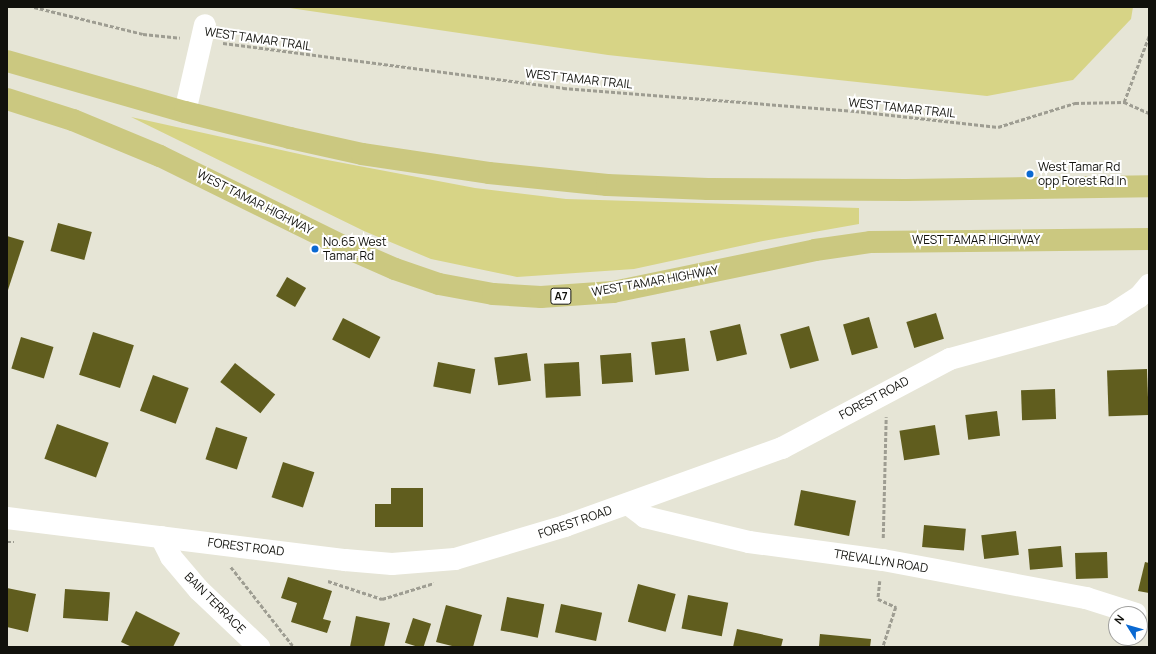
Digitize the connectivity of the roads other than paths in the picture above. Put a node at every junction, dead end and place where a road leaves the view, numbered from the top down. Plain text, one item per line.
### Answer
1 (204, 33) road end
2 (7, 61) edge
3 (7, 99) edge
4 (185, 112) junction
5 (1149, 186) edge
6 (1149, 239) edge
7 (1149, 285) edge
8 (1149, 307) edge
9 (1111, 315) junction
10 (628, 504) junction
11 (7, 518) edge
12 (161, 537) junction
13 (1111, 606) edge
14 (259, 647) edge

1 - 4 street
2 - 4 highway
3 - 6 highway, WEST TAMAR HIGHWAY / A7
4 - 5 highway
7 - 9 street, FOREST ROAD
8 - 9 street, FOREST ROAD
9 - 10 street, FOREST ROAD
10 - 12 street, FOREST ROAD
10 - 13 street, TREVALLYN ROAD
11 - 12 street, FOREST ROAD
12 - 14 street, BAIN TERRACE

